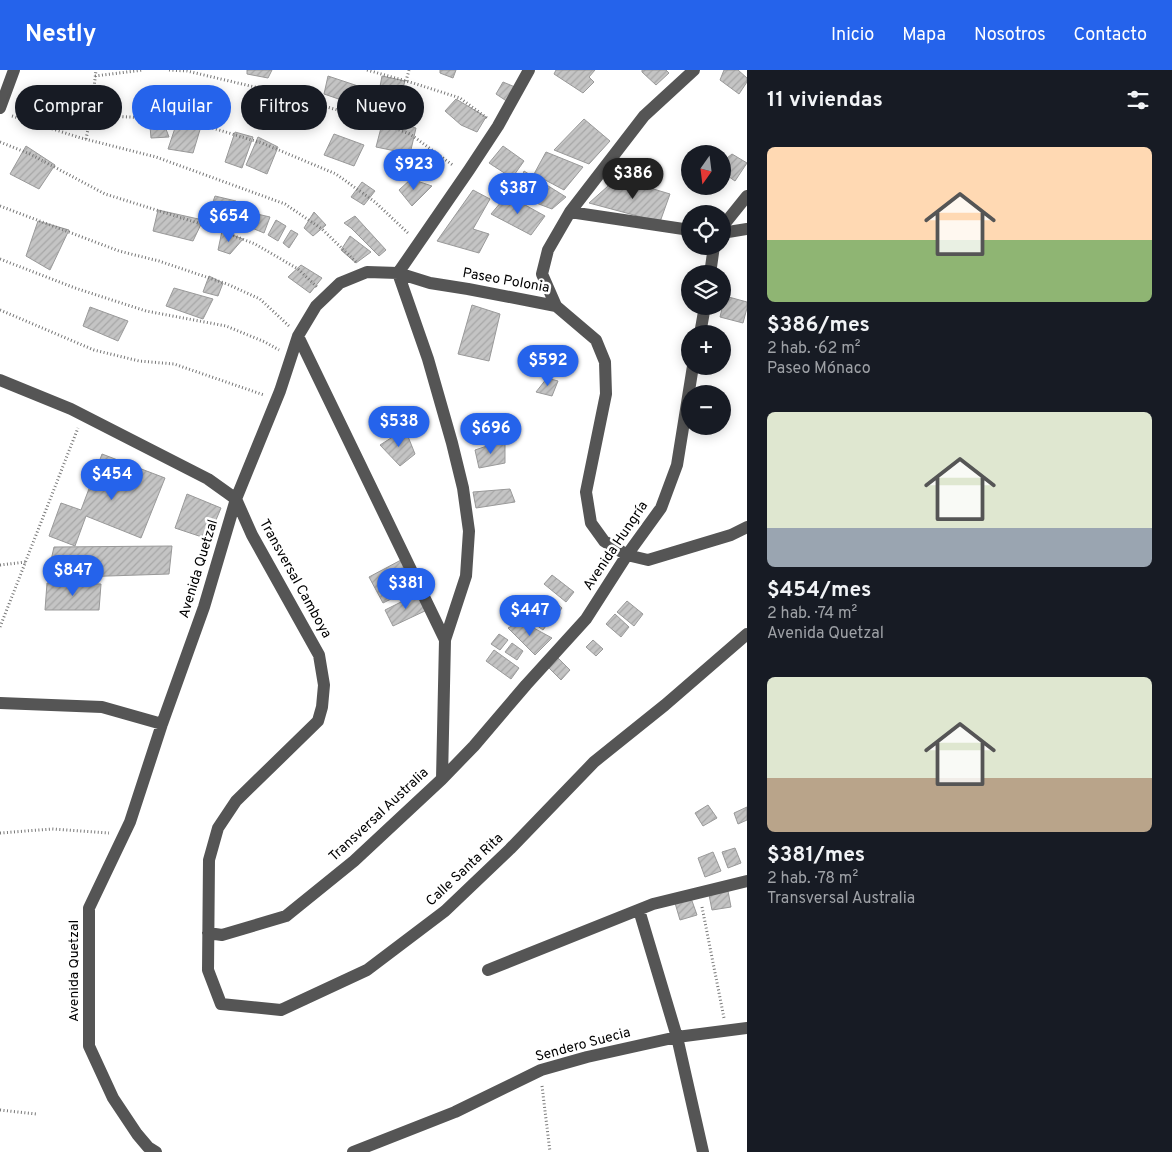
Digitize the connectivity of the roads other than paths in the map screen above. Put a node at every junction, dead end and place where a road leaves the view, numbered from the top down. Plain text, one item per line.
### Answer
1 (14, 70) edge
2 (529, 70) edge
3 (694, 70) edge
4 (4, 112) edge
5 (747, 196) edge
6 (570, 212) junction
7 (731, 216) edge
8 (681, 229) edge
9 (747, 229) edge
10 (731, 232) edge
11 (398, 273) junction
12 (556, 306) junction
13 (298, 336) junction
14 (692, 375) edge
15 (0, 380) edge
16 (236, 499) junction
17 (747, 527) edge
18 (627, 554) junction
19 (747, 634) edge
20 (445, 640) junction
21 (0, 703) edge
22 (162, 724) junction
23 (442, 779) junction
24 (747, 881) edge
25 (639, 910) junction
26 (208, 933) junction
27 (488, 970) dead end
28 (747, 1028) edge
29 (677, 1037) junction
30 (156, 1152) edge
31 (353, 1152) edge
32 (703, 1152) edge

1 - 4 street
2 - 11 street
3 - 6 street
5 - 7 street
6 - 8 street
6 - 12 street
9 - 10 street
11 - 12 street, Paseo Polonia
11 - 13 street, Avenida Quetzal
11 - 20 street
12 - 18 street, Paseo Polonia
13 - 16 street, Avenida Quetzal
13 - 20 street, Transversal Australia
14 - 18 street, Avenida Hungría
15 - 16 street
16 - 22 street, Avenida Quetzal
16 - 26 street, Transversal Camboya
17 - 18 street, Paseo Polonia
18 - 23 street, Avenida Hungría
19 - 26 street, Calle Santa Rita
20 - 23 street, Transversal Australia
21 - 22 street
22 - 30 street, Avenida Quetzal
23 - 26 street, Transversal Australia
24 - 25 street
25 - 27 street
25 - 29 street
28 - 29 street, Sendero Suecia
29 - 31 street, Sendero Suecia
29 - 32 street

